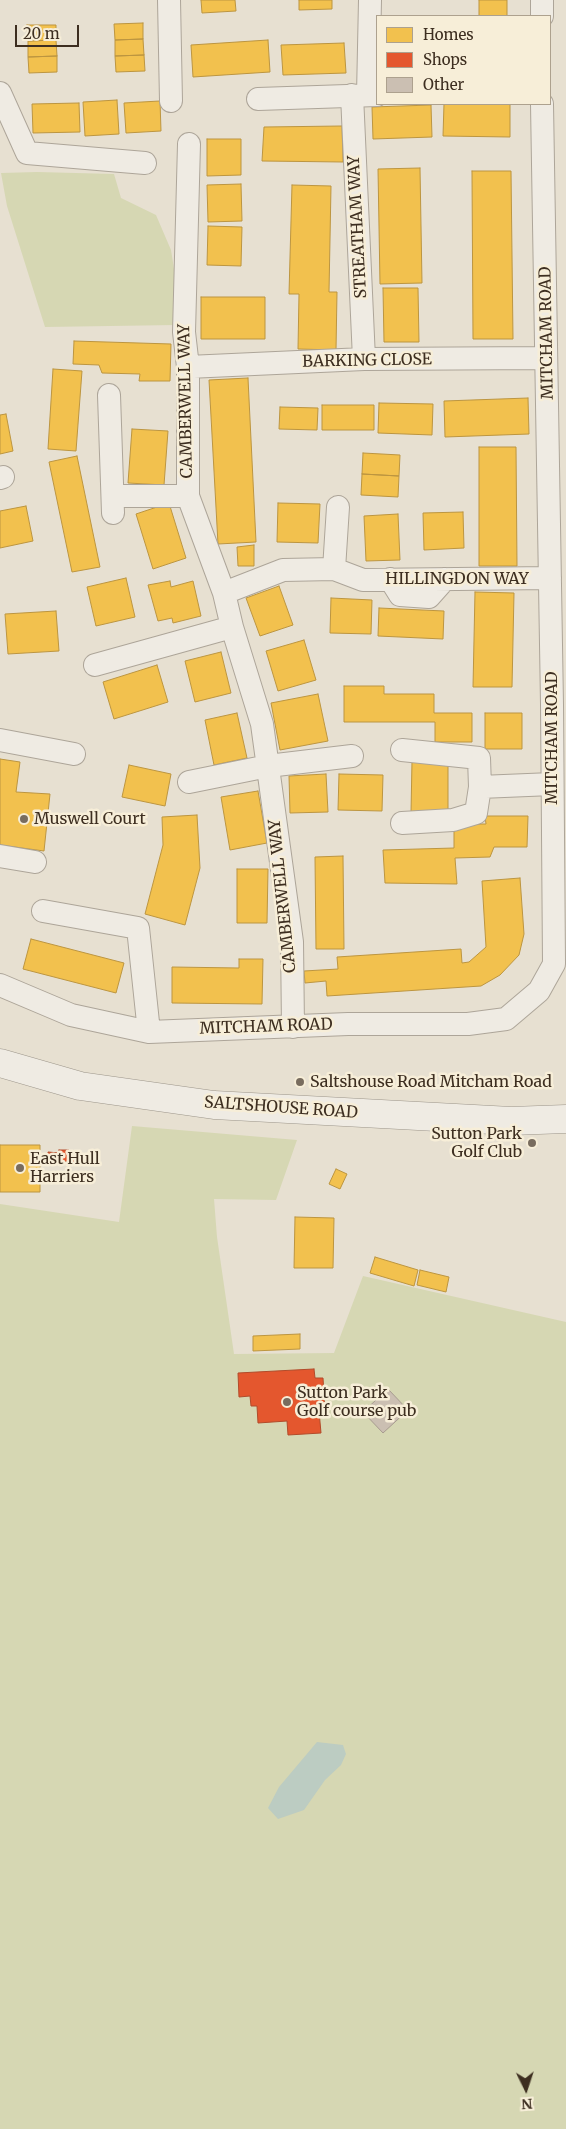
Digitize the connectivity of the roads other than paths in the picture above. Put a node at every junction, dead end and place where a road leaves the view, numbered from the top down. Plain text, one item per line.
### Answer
1 (169, 0) edge
2 (370, 0) edge
3 (542, 0) edge
4 (542, 15) edge
5 (0, 93) edge
6 (366, 95) edge
7 (258, 99) dead end
8 (171, 101) dead end
9 (542, 105) edge
10 (189, 144) dead end
11 (145, 163) dead end
12 (546, 358) junction
13 (364, 359) junction
14 (188, 367) junction
15 (110, 395) dead end
16 (188, 496) junction
17 (338, 506) dead end
18 (334, 569) junction
19 (550, 578) junction
20 (224, 593) junction
21 (232, 628) junction
22 (95, 665) dead end
23 (0, 740) edge
24 (402, 750) dead end
25 (74, 754) dead end
26 (343, 762) dead end
27 (268, 766) junction
28 (189, 782) dead end
29 (552, 784) junction
30 (480, 787) junction
31 (402, 823) dead end
32 (0, 856) edge
33 (35, 862) dead end
34 (43, 910) dead end
35 (0, 985) edge
36 (293, 1027) junction
37 (149, 1032) junction
38 (0, 1063) edge
39 (566, 1119) edge

1 - 8 street
2 - 6 street, STREATHAM WAY
3 - 4 street
5 - 11 street
6 - 7 street
6 - 13 street, STREATHAM WAY
9 - 12 street, MITCHAM ROAD
10 - 14 street, CAMBERWELL WAY
12 - 13 street, BARKING CLOSE
12 - 19 street, MITCHAM ROAD
13 - 14 street, BARKING CLOSE
14 - 16 street, CAMBERWELL WAY
15 - 16 street
16 - 20 street, CAMBERWELL WAY
17 - 18 street
18 - 19 street, HILLINGDON WAY
18 - 20 street
19 - 29 street, MITCHAM ROAD
20 - 21 street, CAMBERWELL WAY
21 - 22 street
21 - 27 street, CAMBERWELL WAY
23 - 25 street
24 - 30 street
26 - 27 street
27 - 28 street
27 - 36 street, CAMBERWELL WAY
29 - 30 street
29 - 36 street, MITCHAM ROAD
30 - 31 street
32 - 33 street
34 - 37 street
35 - 37 street, MITCHAM ROAD
36 - 37 street, MITCHAM ROAD
38 - 39 main road, SALTSHOUSE ROAD

